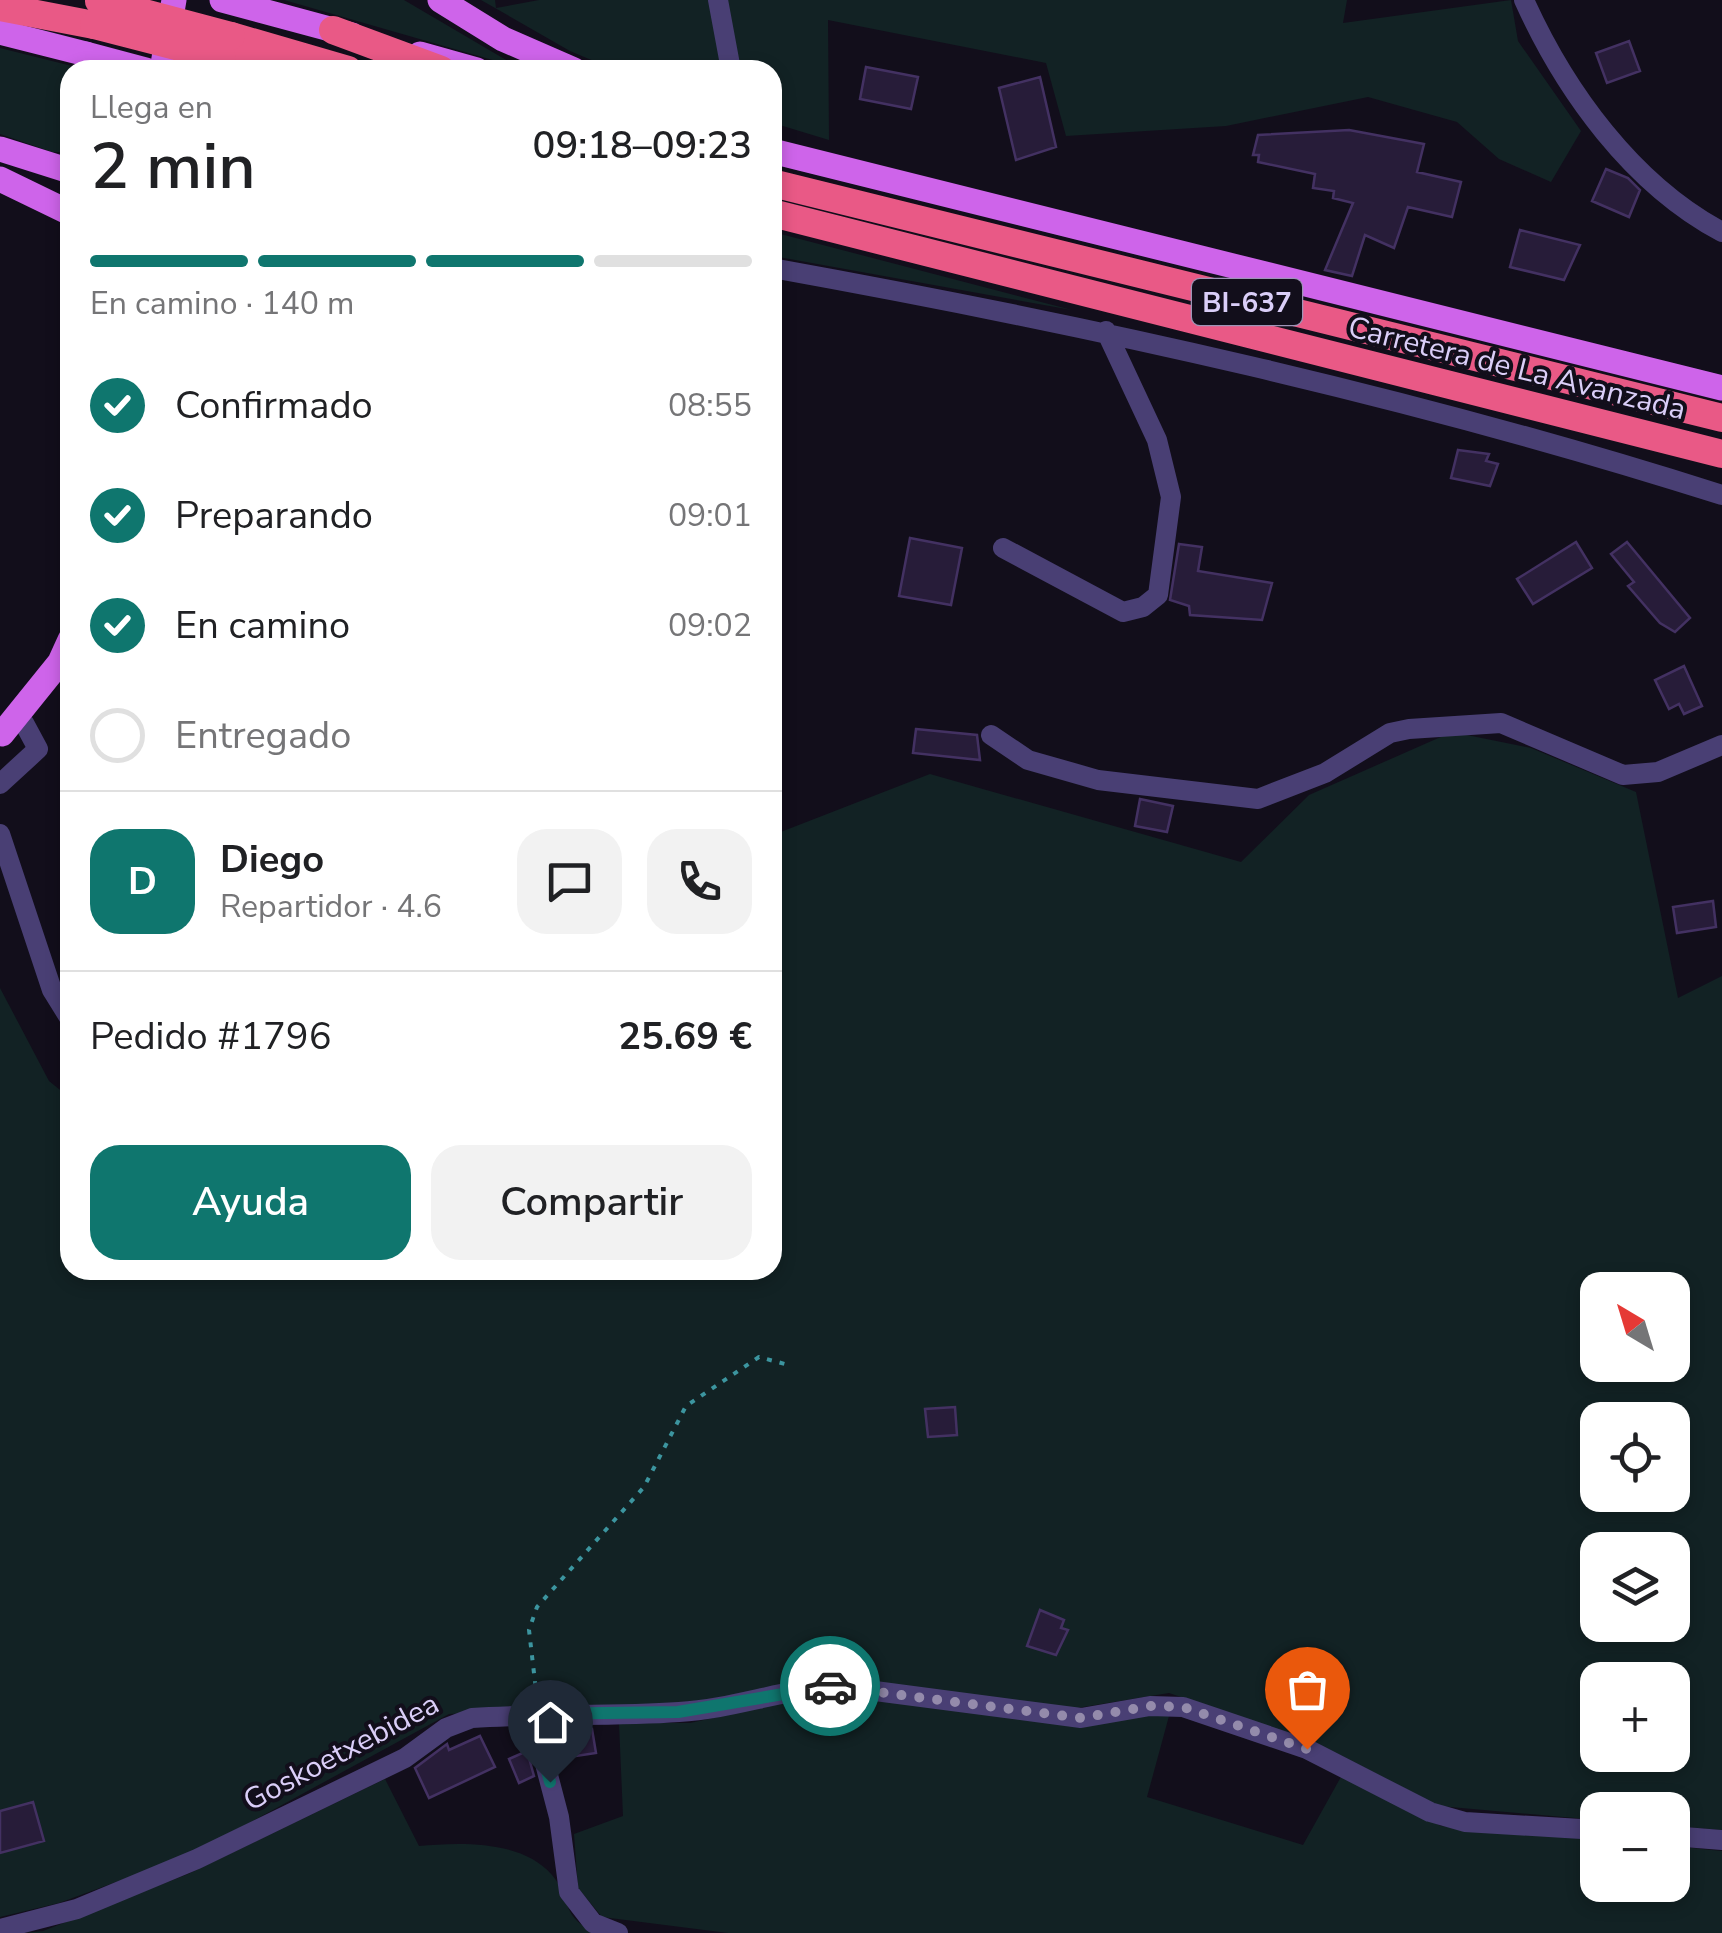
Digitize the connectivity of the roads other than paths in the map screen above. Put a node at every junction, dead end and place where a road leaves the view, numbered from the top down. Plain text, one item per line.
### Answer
1 (150, 0) edge
2 (174, 0) edge
3 (718, 0) edge
4 (1524, 0) edge
5 (230, 2) edge
6 (441, 2) edge
7 (0, 7) edge
8 (95, 9) edge
9 (333, 30) junction
10 (0, 32) edge
11 (0, 42) edge
12 (227, 47) junction
13 (86, 54) junction
14 (108, 60) edge
15 (139, 60) edge
16 (164, 60) edge
17 (247, 60) edge
18 (295, 60) edge
19 (414, 60) edge
20 (441, 60) edge
21 (551, 60) edge
22 (729, 60) edge
23 (782, 141) edge
24 (0, 149) edge
25 (782, 154) edge
26 (60, 168) edge
27 (0, 178) edge
28 (875, 178) junction
29 (782, 185) edge
30 (60, 209) edge
31 (782, 216) edge
32 (1722, 232) edge
33 (782, 270) edge
34 (1106, 331) junction
35 (1722, 388) edge
36 (1722, 418) edge
37 (1722, 454) edge
38 (1722, 494) edge
39 (1003, 548) dead end
40 (60, 662) edge
41 (60, 688) edge
42 (9, 731) edge
43 (991, 735) dead end
44 (1722, 746) edge
45 (0, 784) edge
46 (0, 834) edge
47 (60, 1003) edge
48 (534, 1714) junction
49 (1580, 1829) edge
50 (1690, 1837) edge
51 (1722, 1840) edge
52 (0, 1929) edge
53 (618, 1933) edge

1 - 15 main road
2 - 16 main road
3 - 22 street
4 - 32 street
5 - 9 main road
6 - 21 main road
7 - 8 highway
8 - 12 highway, bridge
9 - 19 highway
9 - 20 main road
10 - 13 main road
11 - 13 main road
12 - 17 highway
12 - 18 highway
13 - 14 main road, bridge
23 - 28 main road
24 - 26 main road
25 - 28 main road
27 - 30 main road
28 - 35 main road
29 - 36 highway, Carretera de La Avanzada / BI-637
31 - 37 highway, Carretera de La Avanzada / BI-637
33 - 34 street
34 - 38 street
34 - 39 street
40 - 42 main road
41 - 42 main road
42 - 45 street
43 - 44 street
46 - 47 street
48 - 49 street, Goskoetxebidea
48 - 52 street, Goskoetxebidea
48 - 53 street
50 - 51 street

